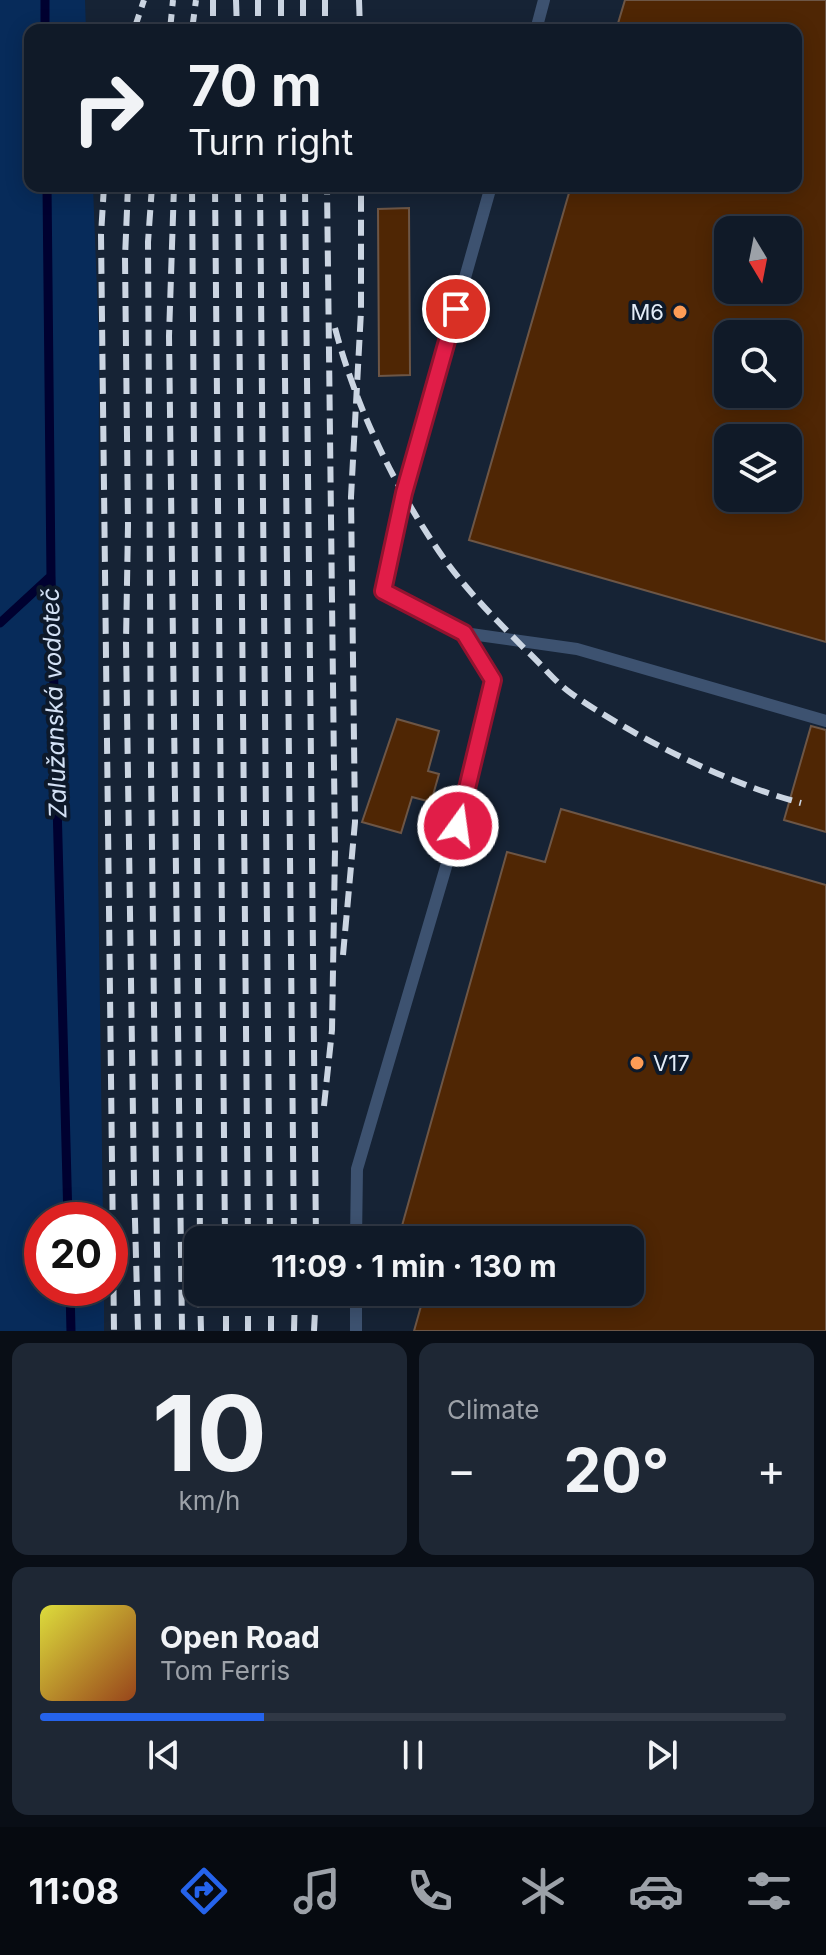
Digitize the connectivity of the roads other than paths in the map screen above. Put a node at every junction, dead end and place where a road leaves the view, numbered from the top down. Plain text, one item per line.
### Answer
1 (544, 0) edge
2 (538, 24) edge
3 (489, 192) edge
4 (464, 633) junction
5 (826, 721) edge
6 (356, 1226) edge
7 (356, 1306) edge
8 (356, 1331) edge

1 - 2 lane
3 - 4 lane
4 - 5 lane
4 - 6 lane
7 - 8 lane

